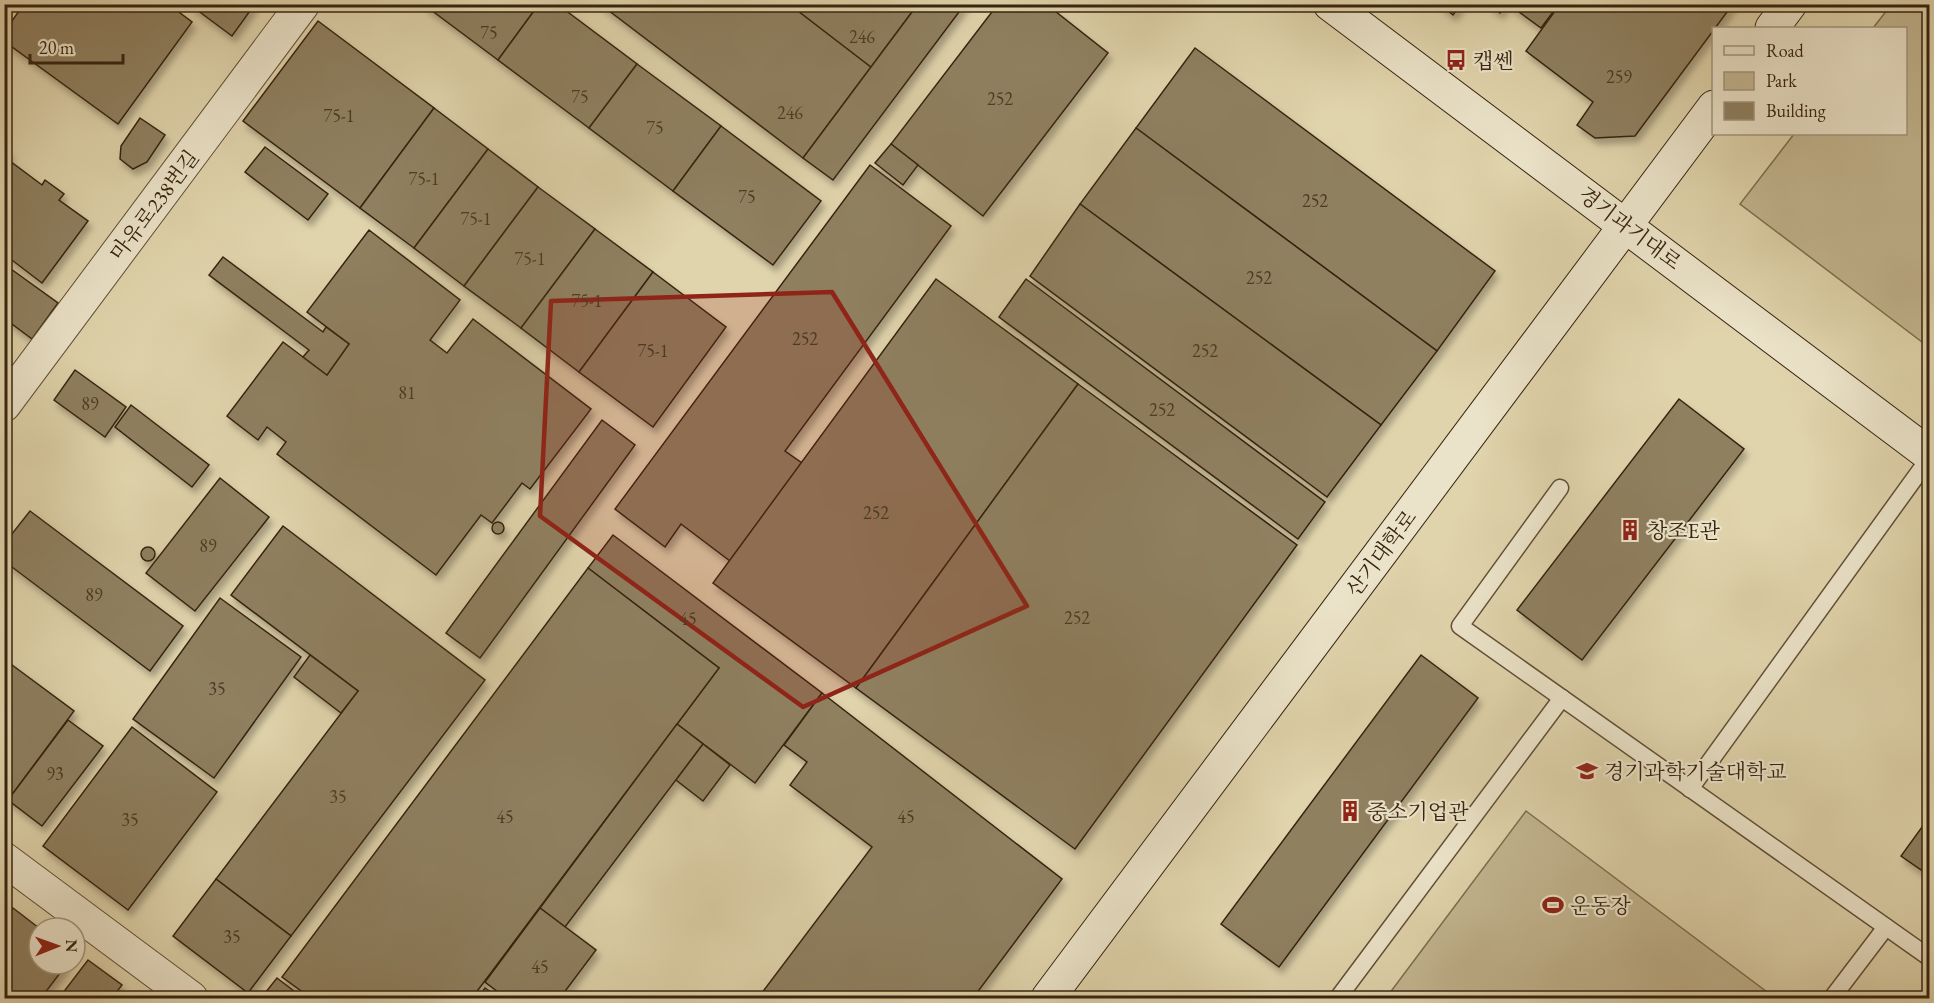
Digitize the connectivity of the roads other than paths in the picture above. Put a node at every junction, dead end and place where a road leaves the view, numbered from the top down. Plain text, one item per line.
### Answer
1 (303, 4) edge
2 (1330, 4) edge
3 (1790, 4) edge
4 (1773, 27) edge
5 (1712, 108) edge
6 (1626, 225) junction
7 (4, 405) edge
8 (1929, 456) edge
9 (1560, 488) dead end
10 (1562, 698) junction
11 (1690, 789) junction
12 (4, 859) edge
13 (1886, 927) junction
14 (1929, 958) edge
15 (191, 999) edge
16 (1048, 999) edge
17 (1338, 999) edge
18 (1832, 999) edge

1 - 7 street, 마유로238번길
2 - 6 street, 경기과기대로
3 - 4 street
5 - 6 street, 산기대학로
6 - 8 street, 경기과기대로
6 - 16 street, 산기대학로
8 - 11 lane
9 - 10 lane
10 - 11 lane
10 - 17 lane
11 - 13 lane
12 - 15 street
13 - 14 lane
13 - 18 lane

